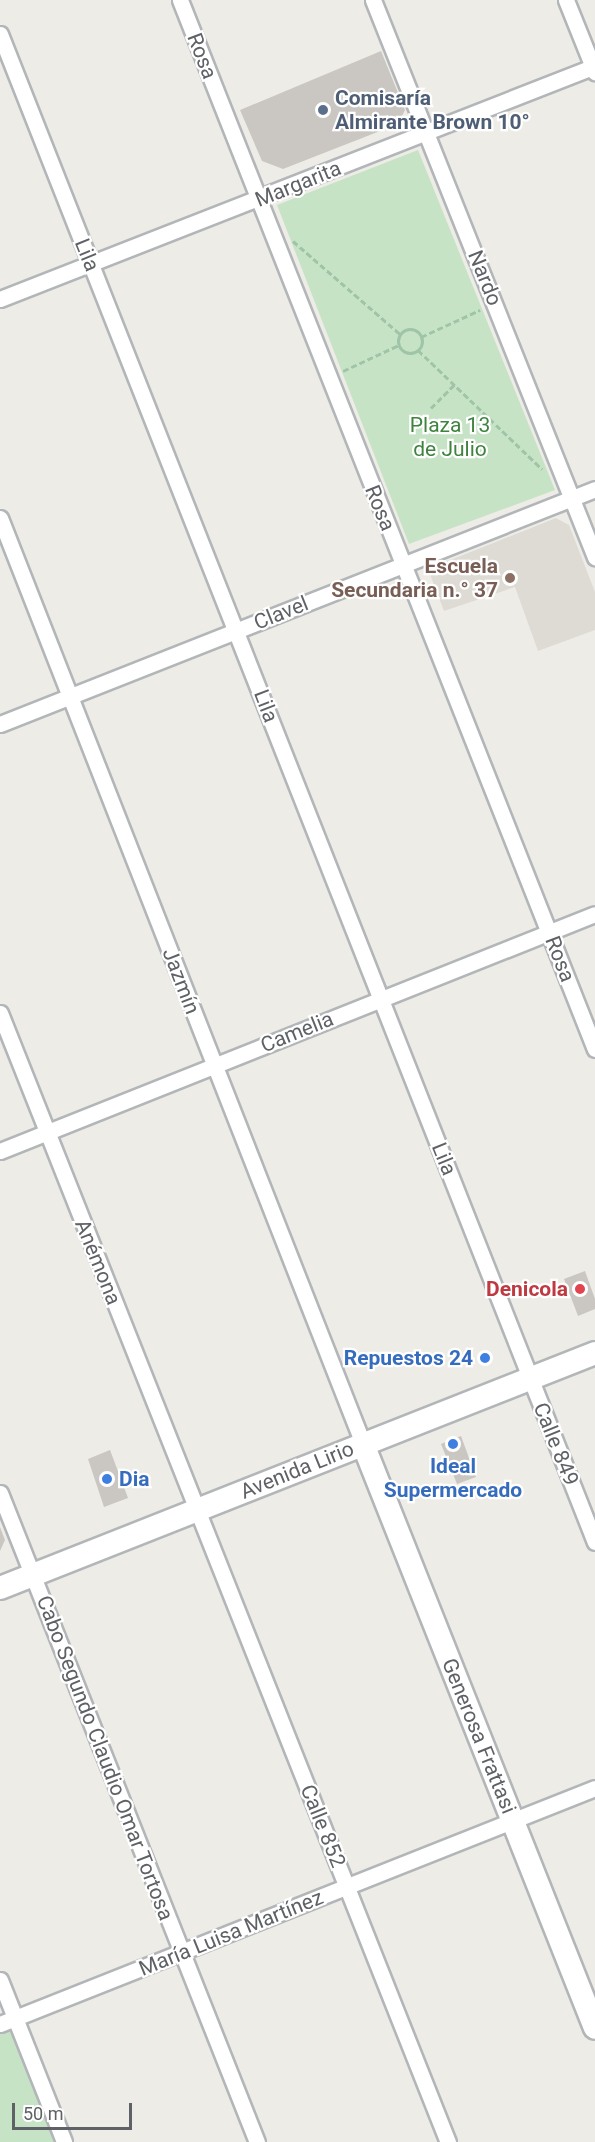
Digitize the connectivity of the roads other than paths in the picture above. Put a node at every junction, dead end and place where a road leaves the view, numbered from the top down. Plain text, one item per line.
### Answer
1 (180, 0) edge
2 (373, 0) edge
3 (566, 0) edge
4 (0, 34) edge
5 (594, 69) edge
6 (426, 133) junction
7 (258, 200) junction
8 (90, 263) junction
9 (0, 299) edge
10 (595, 489) edge
11 (572, 497) junction
12 (0, 518) edge
13 (595, 557) edge
14 (403, 565) junction
15 (237, 630) junction
16 (70, 697) junction
17 (0, 724) edge
18 (595, 914) edge
19 (550, 932) junction
20 (380, 999) junction
21 (0, 1013) edge
22 (595, 1049) edge
23 (214, 1065) junction
24 (47, 1132) junction
25 (0, 1150) edge
26 (595, 1353) edge
27 (530, 1380) junction
28 (363, 1444) junction
29 (0, 1493) edge
30 (197, 1510) junction
31 (595, 1542) edge
32 (33, 1575) junction
33 (0, 1588) edge
34 (595, 1788) edge
35 (513, 1821) junction
36 (347, 1887) junction
37 (181, 1953) junction
38 (0, 1980) edge
39 (15, 2018) junction
40 (0, 2024) edge
41 (595, 2028) edge
42 (64, 2142) edge
43 (257, 2142) edge
44 (448, 2142) edge

1 - 7 street, Rosa
2 - 6 street, Nardo
3 - 5 street
4 - 8 street, Lila
5 - 6 street, Margarita
6 - 7 street, Margarita
6 - 11 street, Nardo
7 - 8 street, Margarita
7 - 14 street, Rosa
8 - 9 street, Margarita
8 - 15 street, Lila
10 - 11 street, Clavel
11 - 13 street, Nardo
11 - 14 street, Clavel
12 - 16 street, Jazmín
14 - 15 street, Clavel
14 - 19 street, Rosa
15 - 16 street, Clavel
15 - 20 street, Lila
16 - 17 street, Clavel
16 - 23 street, Jazmín
18 - 19 street, Camelia
19 - 20 street, Camelia
19 - 22 street, Rosa
20 - 23 street, Camelia
20 - 27 street, Lila
21 - 24 street, Anémona
23 - 24 street, Camelia
23 - 28 street, Jazmín
24 - 25 street, Camelia
24 - 30 street, Anémona
26 - 27 main road, Avenida Lirio
27 - 28 main road, Avenida Lirio
27 - 31 street, Calle 849
28 - 30 main road, Avenida Lirio
28 - 35 main road, Generosa Frattasi
29 - 32 street, Cabo Segundo Claudio Omar Tortosa
30 - 32 main road, Avenida Lirio
30 - 36 street, Calle 852
32 - 33 main road, Avenida Lirio
32 - 37 street, Cabo Segundo Claudio Omar Tortosa
34 - 35 street, María Luisa Martínez
35 - 36 street, María Luisa Martínez
35 - 41 main road, Generosa Frattasi
36 - 37 street, María Luisa Martínez
36 - 44 street, Calle 852
37 - 39 street, María Luisa Martínez
37 - 43 street, Cabo Segundo Claudio Omar Tortosa
38 - 39 street
39 - 40 street, María Luisa Martínez
39 - 42 street

